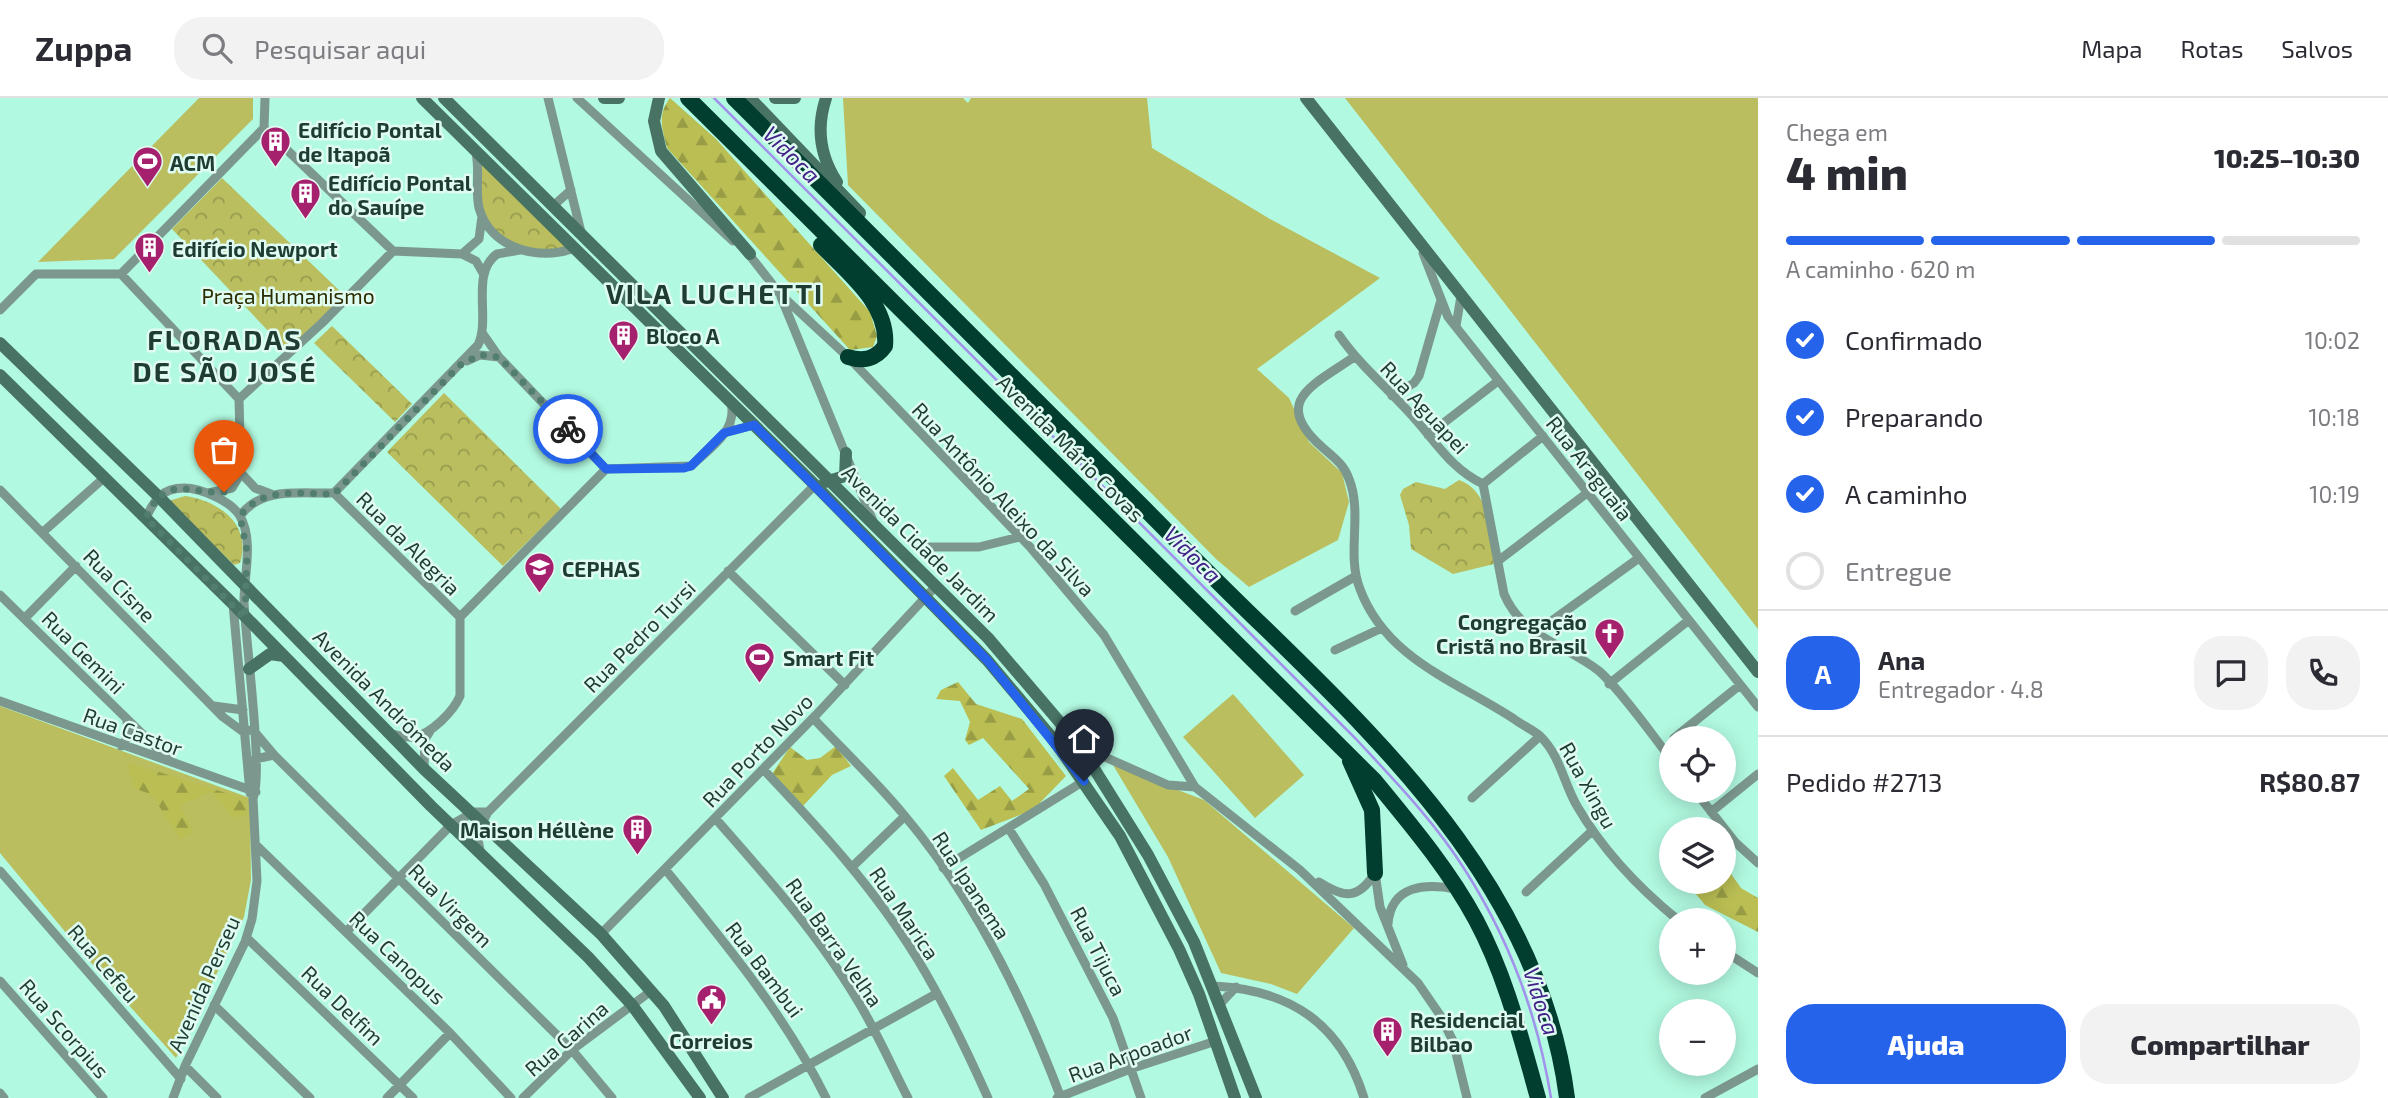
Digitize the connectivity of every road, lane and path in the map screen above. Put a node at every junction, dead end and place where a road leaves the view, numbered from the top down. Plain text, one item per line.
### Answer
1 (265, 98) edge
2 (444, 98) edge
3 (548, 98) edge
4 (577, 98) edge
5 (604, 98) edge
6 (619, 98) edge
7 (659, 98) edge
8 (688, 98) edge
9 (734, 98) edge
10 (750, 98) edge
11 (775, 98) edge
12 (795, 98) edge
13 (827, 98) edge
14 (1306, 98) edge
15 (430, 101) edge
16 (264, 128) junction
17 (476, 153) junction
18 (755, 165) junction
19 (571, 190) junction
20 (554, 205) junction
21 (860, 213) junction
22 (482, 216) junction
23 (581, 234) junction
24 (1417, 239) junction
25 (574, 248) junction
26 (520, 250) junction
27 (393, 251) junction
28 (462, 254) junction
29 (750, 254) junction
30 (908, 271) junction
31 (121, 274) junction
32 (483, 274) junction
33 (780, 294) junction
34 (1461, 296) junction
35 (1441, 300) junction
36 (0, 310) edge
37 (1456, 326) junction
38 (483, 334) junction
39 (1339, 335) dead end
40 (0, 344) edge
41 (499, 357) junction
42 (848, 357) junction
43 (1354, 357) junction
44 (460, 365) junction
45 (0, 375) edge
46 (1498, 381) junction
47 (1392, 396) junction
48 (239, 399) junction
49 (731, 403) junction
50 (754, 425) junction
51 (724, 433) junction
52 (1428, 435) junction
53 (1543, 436) junction
54 (846, 453) junction
55 (606, 469) junction
56 (241, 472) junction
57 (104, 477) junction
58 (830, 480) junction
59 (1483, 484) junction
60 (815, 485) junction
61 (0, 490) edge
62 (206, 493) junction
63 (1587, 493) junction
64 (271, 494) junction
65 (334, 494) junction
66 (158, 496) junction
67 (240, 516) junction
68 (146, 518) junction
69 (876, 529) junction
70 (43, 532) junction
71 (1020, 537) junction
72 (929, 547) dead end
73 (1639, 558) junction
74 (1498, 562) junction
75 (76, 566) junction
76 (728, 571) junction
77 (1356, 576) junction
78 (245, 586) junction
79 (935, 587) junction
80 (0, 595) edge
81 (924, 598) junction
82 (233, 604) junction
83 (1295, 611) dead end
84 (460, 617) junction
85 (25, 618) junction
86 (245, 618) junction
87 (1689, 620) junction
88 (1382, 628) junction
89 (1535, 633) junction
90 (1335, 650) dead end
91 (284, 656) junction
92 (249, 669) junction
93 (1758, 672) edge
94 (1609, 684) junction
95 (845, 685) junction
96 (1740, 685) junction
97 (0, 694) edge
98 (0, 701) edge
99 (12, 706) junction
100 (214, 706) junction
101 (1758, 707) edge
102 (251, 709) junction
103 (240, 710) junction
104 (813, 718) junction
105 (127, 720) junction
106 (1690, 726) edge
107 (430, 729) junction
108 (253, 730) junction
109 (243, 731) junction
110 (390, 733) junction
111 (1540, 736) junction
112 (1340, 743) junction
113 (1659, 743) edge
114 (121, 746) junction
115 (1080, 746) junction
116 (274, 755) junction
117 (255, 759) junction
118 (173, 764) junction
119 (424, 769) junction
120 (763, 769) junction
121 (1758, 774) edge
122 (1084, 781) junction
123 (1195, 787) junction
124 (252, 794) junction
125 (452, 794) junction
126 (1472, 798) dead end
127 (1704, 803) edge
128 (431, 806) junction
129 (1711, 812) junction
130 (482, 815) junction
131 (905, 816) junction
132 (715, 818) junction
133 (452, 825) junction
134 (1009, 829) junction
135 (1592, 831) junction
136 (256, 845) junction
137 (481, 856) junction
138 (1758, 863) edge
139 (852, 867) junction
140 (664, 869) junction
141 (943, 869) junction
142 (1300, 870) junction
143 (0, 871) edge
144 (1375, 873) junction
145 (400, 878) junction
146 (1457, 889) junction
147 (1526, 892) dead end
148 (1662, 908) edge
149 (1388, 929) junction
150 (347, 931) junction
151 (601, 934) junction
152 (247, 937) junction
153 (1736, 959) edge
154 (1407, 972) junction
155 (1758, 973) edge
156 (0, 981) edge
157 (1214, 986) junction
158 (1236, 987) junction
159 (651, 991) junction
160 (936, 994) junction
161 (1220, 1004) junction
162 (214, 1005) junction
163 (632, 1005) junction
164 (874, 1029) junction
165 (450, 1032) junction
166 (1216, 1041) junction
167 (572, 1050) junction
168 (809, 1064) junction
169 (185, 1066) junction
170 (1130, 1069) junction
171 (1758, 1069) edge
172 (181, 1079) junction
173 (400, 1084) junction
174 (0, 1094) edge
175 (1060, 1097) edge
176 (4, 1098) edge
177 (103, 1098) edge
178 (173, 1098) edge
179 (216, 1098) edge
180 (310, 1098) edge
181 (387, 1098) edge
182 (414, 1098) edge
183 (511, 1098) edge
184 (523, 1098) edge
185 (612, 1098) edge
186 (700, 1098) edge
187 (723, 1098) edge
188 (750, 1098) edge
189 (826, 1098) edge
190 (908, 1098) edge
191 (988, 1098) edge
192 (1141, 1098) edge
193 (1235, 1098) edge
194 (1256, 1098) edge
195 (1364, 1098) edge
196 (1467, 1098) edge
197 (1538, 1098) edge
198 (1567, 1098) edge
199 (1706, 1098) edge

1 - 16 street
2 - 20 main road, Avenida Cidade Jardim
3 - 19 street
4 - 29 street
5 - 6 main road
7 - 29 main road
8 - 18 highway, Avenida Mário Covas
9 - 30 highway, Avenida Mário Covas
10 - 21 main road
11 - 12 main road
13 - 21 main road
14 - 24 main road
15 - 17 main road, Avenida Cidade Jardim
16 - 27 street
16 - 31 street
17 - 22 street
17 - 25 main road, Avenida Cidade Jardim
18 - 42 highway
18 - 112 highway, Avenida Mário Covas
19 - 20 street
19 - 23 street
20 - 23 main road, Avenida Cidade Jardim
21 - 30 highway
22 - 26 street
22 - 28 street
23 - 58 main road, Avenida Cidade Jardim
24 - 34 main road
24 - 35 street, Rua Araguaia
25 - 26 street
25 - 49 main road, Avenida Cidade Jardim
26 - 32 street
27 - 28 street
27 - 48 street
28 - 32 street
29 - 33 street
30 - 198 highway, Avenida Mário Covas
31 - 36 street
31 - 48 street
32 - 38 street
33 - 42 street, Rua Antônio Aleixo da Silva
33 - 54 street
34 - 37 street
34 - 93 main road
35 - 37 street, Rua Araguaia
35 - 47 street
37 - 46 street, Rua Araguaia
38 - 41 street
38 - 44 street
39 - 43 street, Rua Aguapei
40 - 66 main road, Avenida Andrômeda
41 - 44 street
41 - 55 street
42 - 71 street, Rua Antônio Aleixo da Silva
43 - 47 street, Rua Aguapei
43 - 77 street, Rua Xingu
44 - 65 street
45 - 57 main road, Avenida Andrômeda
46 - 52 street
46 - 53 street, Rua Araguaia
47 - 52 street, Rua Aguapei
48 - 56 street
49 - 50 main road, Avenida Cidade Jardim
49 - 51 street
50 - 51 street
50 - 60 main road, Avenida Cidade Jardim
51 - 55 street
52 - 59 street, Rua Aguapei
53 - 59 street
53 - 63 street, Rua Araguaia
54 - 58 main road
54 - 69 street
55 - 84 street
56 - 62 street
56 - 64 street
57 - 68 main road, Avenida Andrômeda
57 - 70 street
58 - 60 main road
58 - 69 main road, Avenida Cidade Jardim
59 - 74 street
60 - 76 street, Rua Pedro Tursi
60 - 81 main road, Avenida Cidade Jardim
61 - 70 street, Rua Cisne
62 - 66 street
62 - 67 street
63 - 73 street, Rua Araguaia
63 - 74 street
64 - 65 street
64 - 67 street
65 - 84 street, Rua da Alegria
66 - 68 street
66 - 78 main road, Avenida Andrômeda
67 - 78 street, Avenida Perseu
68 - 82 main road, Avenida Andrômeda
69 - 79 main road, Avenida Cidade Jardim
70 - 75 street, Rua Cisne
71 - 72 street
71 - 123 street, Rua Antônio Aleixo da Silva
73 - 87 street, Rua Araguaia
73 - 89 street
74 - 89 street
75 - 85 street
75 - 100 street, Rua Cisne
76 - 95 street
76 - 130 street, Rua Pedro Tursi
77 - 83 street
77 - 88 street, Rua Xingu
78 - 86 street, Avenida Perseu
78 - 110 main road, Avenida Andrômeda
79 - 81 street, Rua Porto Novo
79 - 115 main road, Avenida Cidade Jardim
80 - 85 street, Rua Gemini
81 - 95 street, Rua Porto Novo
81 - 122 main road, Avenida Cidade Jardim
82 - 86 main road, Avenida Andrômeda
82 - 103 street, Avenida Perseu
84 - 107 street
85 - 105 street, Rua Gemini
86 - 91 main road, Avenida Andrômeda
86 - 92 street, Avenida Perseu
87 - 94 street
87 - 96 street, Rua Araguaia
88 - 90 street
88 - 111 street, Rua Xingu
89 - 94 street
91 - 92 main road
91 - 128 main road, Avenida Andrômeda
92 - 102 street, Avenida Perseu
94 - 113 street
95 - 104 street, Rua Porto Novo
96 - 101 street, Rua Araguaia
96 - 106 street
97 - 99 street
98 - 99 street, Rua Castor
99 - 114 street, Rua Castor
100 - 103 street
100 - 109 street, Rua Cisne
102 - 103 street
102 - 108 street, Avenida Perseu
103 - 109 street, Avenida Perseu
104 - 120 street, Rua Porto Novo
104 - 131 street, Rua Ipanema
105 - 114 street
105 - 118 street, Rua Gemini
107 - 110 street
107 - 119 street
108 - 109 street
108 - 116 street, Rua Virgem
108 - 117 street, Avenida Perseu
109 - 124 street, Avenida Perseu
110 - 119 main road, Avenida Andrômeda
111 - 126 street
111 - 135 street, Rua Xingu
112 - 144 highway
112 - 146 highway, Avenida Mário Covas
114 - 118 street, Rua Castor
115 - 123 street
115 - 157 main road, Avenida Cidade Jardim
116 - 117 street
116 - 145 street, Rua Virgem
117 - 124 street, Avenida Perseu
118 - 124 street, Rua Castor
119 - 125 main road, Avenida Andrômeda
120 - 132 street, Rua Porto Novo
120 - 139 street, Rua Marica
121 - 129 street
122 - 134 street
122 - 166 main road, Avenida Cidade Jardim
123 - 142 street
124 - 136 street, Avenida Perseu
125 - 128 main road
125 - 130 main road, Avenida Andrômeda
127 - 129 street
128 - 133 main road, Avenida Andrômeda
129 - 138 street
130 - 133 street, Rua Pedro Tursi
130 - 137 street
130 - 151 main road, Avenida Andrômeda
131 - 139 street
131 - 141 street, Rua Ipanema
132 - 140 street, Rua Porto Novo
132 - 164 street, Rua Barra Velha
133 - 137 main road, Avenida Andrômeda
133 - 145 street, Rua Pedro Tursi
134 - 141 street
134 - 170 street, Rua Tijuca
135 - 147 street
135 - 148 street, Rua Xingu
136 - 150 street, Rua Canopus
136 - 152 street, Avenida Perseu
137 - 163 main road, Avenida Andrômeda
139 - 160 street, Rua Marica
140 - 151 street, Rua Porto Novo
140 - 168 street, Rua Bambui
141 - 175 street, Rua Ipanema
142 - 144 street
142 - 154 street
143 - 172 street, Rua Cefeu
144 - 149 street
145 - 150 street, Rua Pedro Tursi
145 - 167 street, Rua Virgem
146 - 149 street
146 - 197 highway, Avenida Mário Covas
149 - 154 street
150 - 165 street, Rua Canopus
151 - 159 main road, Avenida Andrômeda
152 - 162 street, Avenida Perseu
152 - 173 street, Rua Delfim
153 - 155 street
154 - 196 street
156 - 177 street, Rua Scorpius
157 - 158 street
157 - 161 main road, Avenida Cidade Jardim
158 - 161 street
158 - 195 street
159 - 163 street, Rua Carina
159 - 187 main road, Avenida Andrômeda
160 - 164 street
160 - 191 street, Rua Marica
161 - 194 main road, Avenida Cidade Jardim
162 - 169 street, Avenida Perseu
162 - 180 street
163 - 167 street, Rua Carina
163 - 186 main road, Avenida Andrômeda
164 - 168 street
164 - 190 street, Rua Barra Velha
165 - 173 street
165 - 183 street, Rua Canopus
166 - 170 street, Rua Arpoador
166 - 193 main road, Avenida Cidade Jardim
167 - 184 street, Rua Carina
167 - 185 street, Rua Virgem
168 - 188 street
168 - 189 street, Rua Bambui
169 - 172 street, Avenida Perseu
169 - 179 street
170 - 175 street, Rua Arpoador
170 - 192 street, Rua Tijuca
171 - 199 street
172 - 178 street, Avenida Perseu
173 - 181 street
173 - 182 street, Rua Delfim
174 - 176 street

